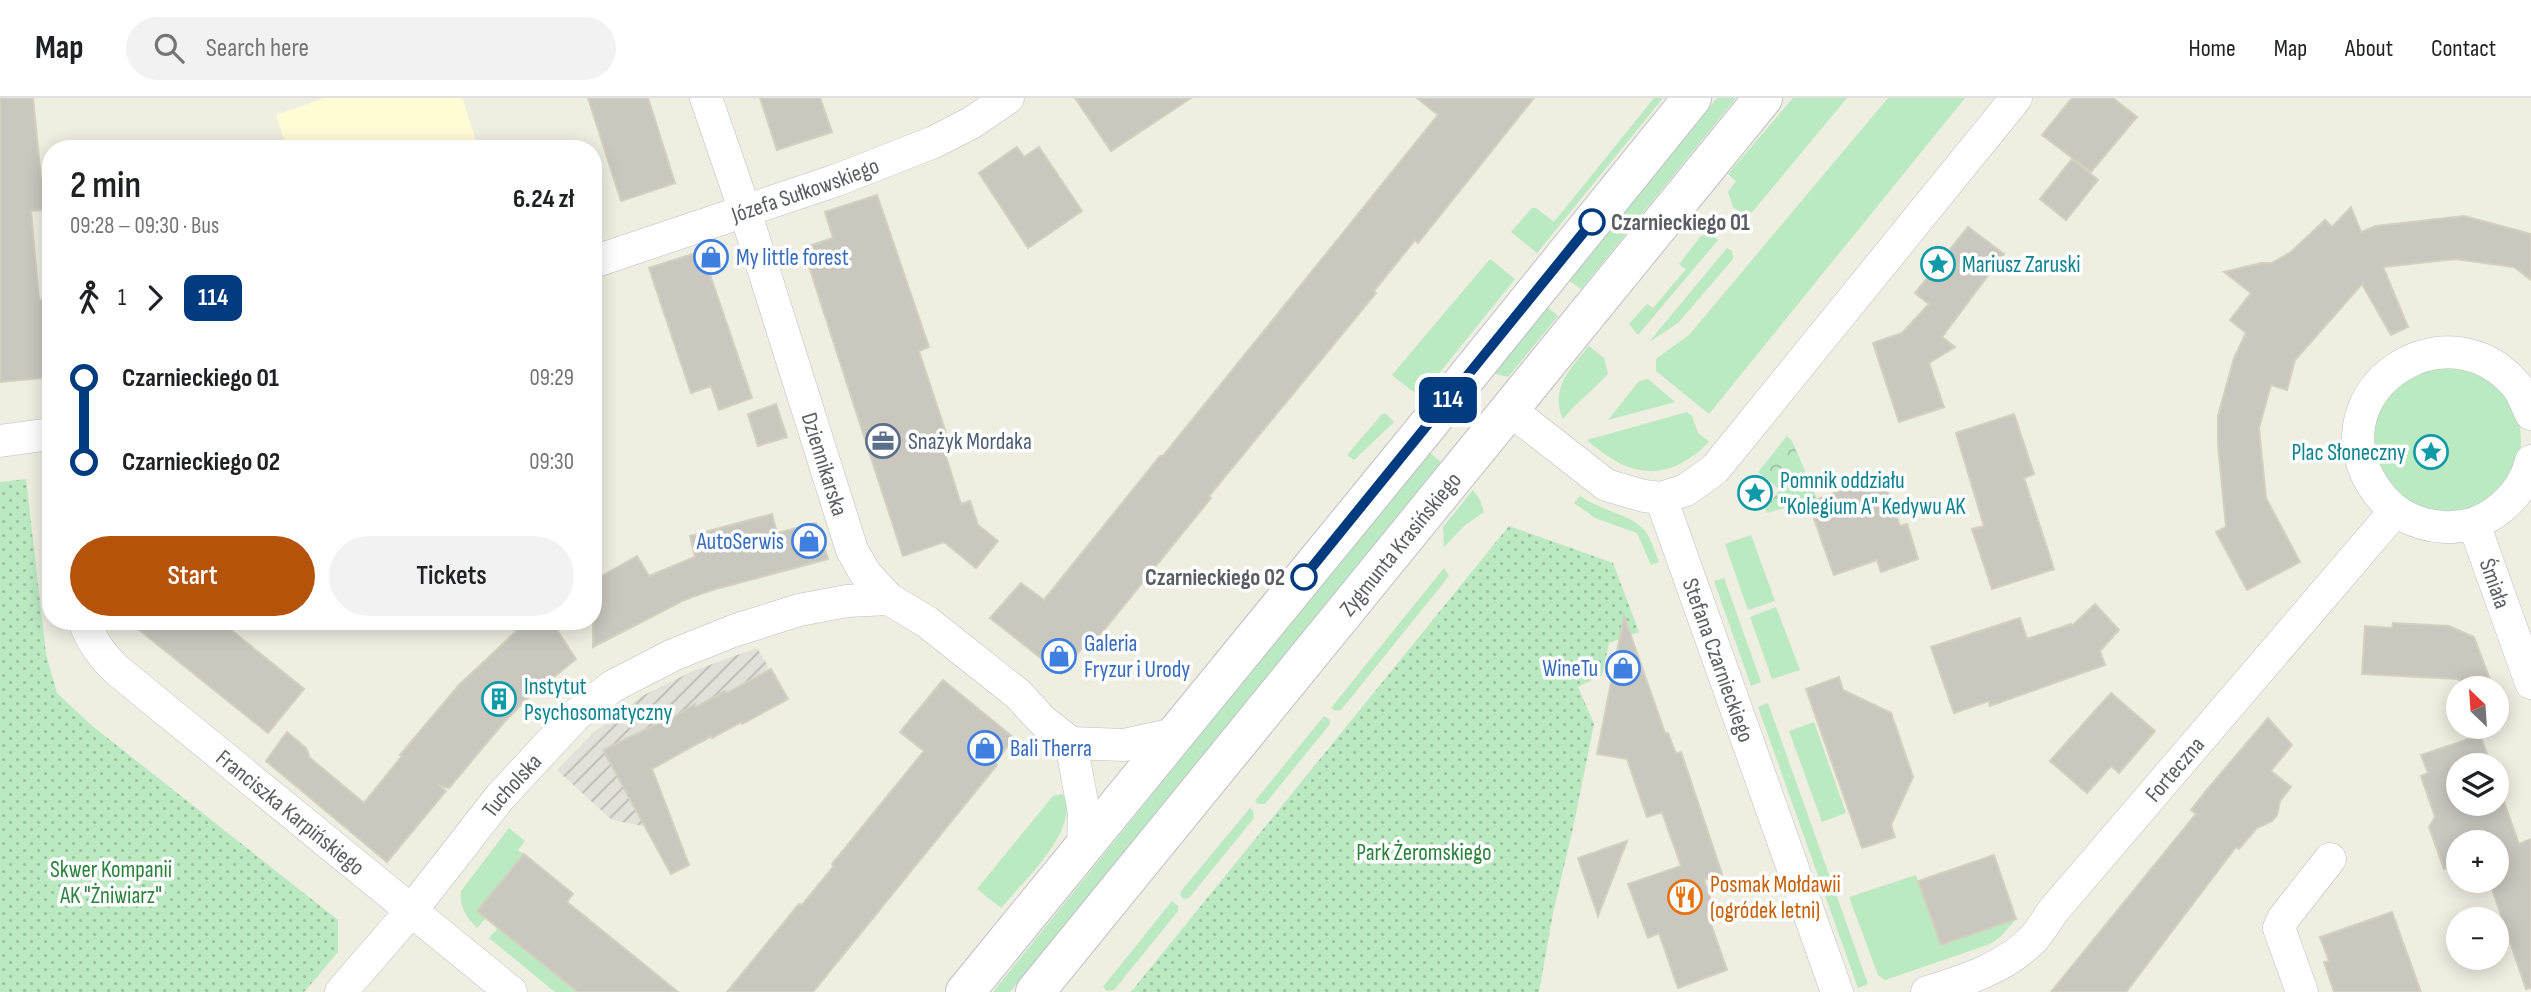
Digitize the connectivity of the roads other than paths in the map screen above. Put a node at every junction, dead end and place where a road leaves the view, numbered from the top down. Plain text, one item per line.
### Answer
1 (706, 98) edge
2 (1008, 98) edge
3 (1692, 98) edge
4 (1763, 98) edge
5 (2016, 98) edge
6 (745, 211) junction
7 (602, 259) edge
8 (1463, 381) junction
9 (1509, 409) junction
10 (2531, 414) edge
11 (42, 436) edge
12 (0, 441) edge
13 (2530, 469) edge
14 (1661, 498) junction
15 (2395, 511) junction
16 (2474, 524) junction
17 (889, 599) junction
18 (88, 630) edge
19 (2531, 683) edge
20 (1175, 734) junction
21 (1071, 743) junction
22 (1083, 847) junction
23 (2330, 859) dead end
24 (411, 911) junction
25 (341, 992) edge
26 (511, 992) edge
27 (965, 992) edge
28 (1035, 992) edge
29 (1837, 992) edge
30 (1927, 992) edge
31 (2302, 992) edge

1 - 6 street, Dziennikarska
2 - 6 street, Józefa Sułkowskiego
3 - 8 main road
4 - 9 main road, Zygmunta Krasińskiego
5 - 14 street
6 - 7 street, Józefa Sułkowskiego
6 - 17 street, Dziennikarska
8 - 9 main road
8 - 20 main road
9 - 14 street
9 - 28 main road, Zygmunta Krasińskiego
10 - 15 street
11 - 12 street
13 - 16 street
14 - 29 street, Stefana Czarnieckiego
15 - 16 street
15 - 30 street, Forteczna
16 - 19 street, Śmiała
17 - 21 street, Dziennikarska
17 - 24 street, Tucholska
18 - 24 street, Franciszka Karpińskiego
20 - 21 street
20 - 22 main road
21 - 22 street
22 - 27 main road
23 - 31 street
24 - 25 street, Tucholska
24 - 26 street, Franciszka Karpińskiego

